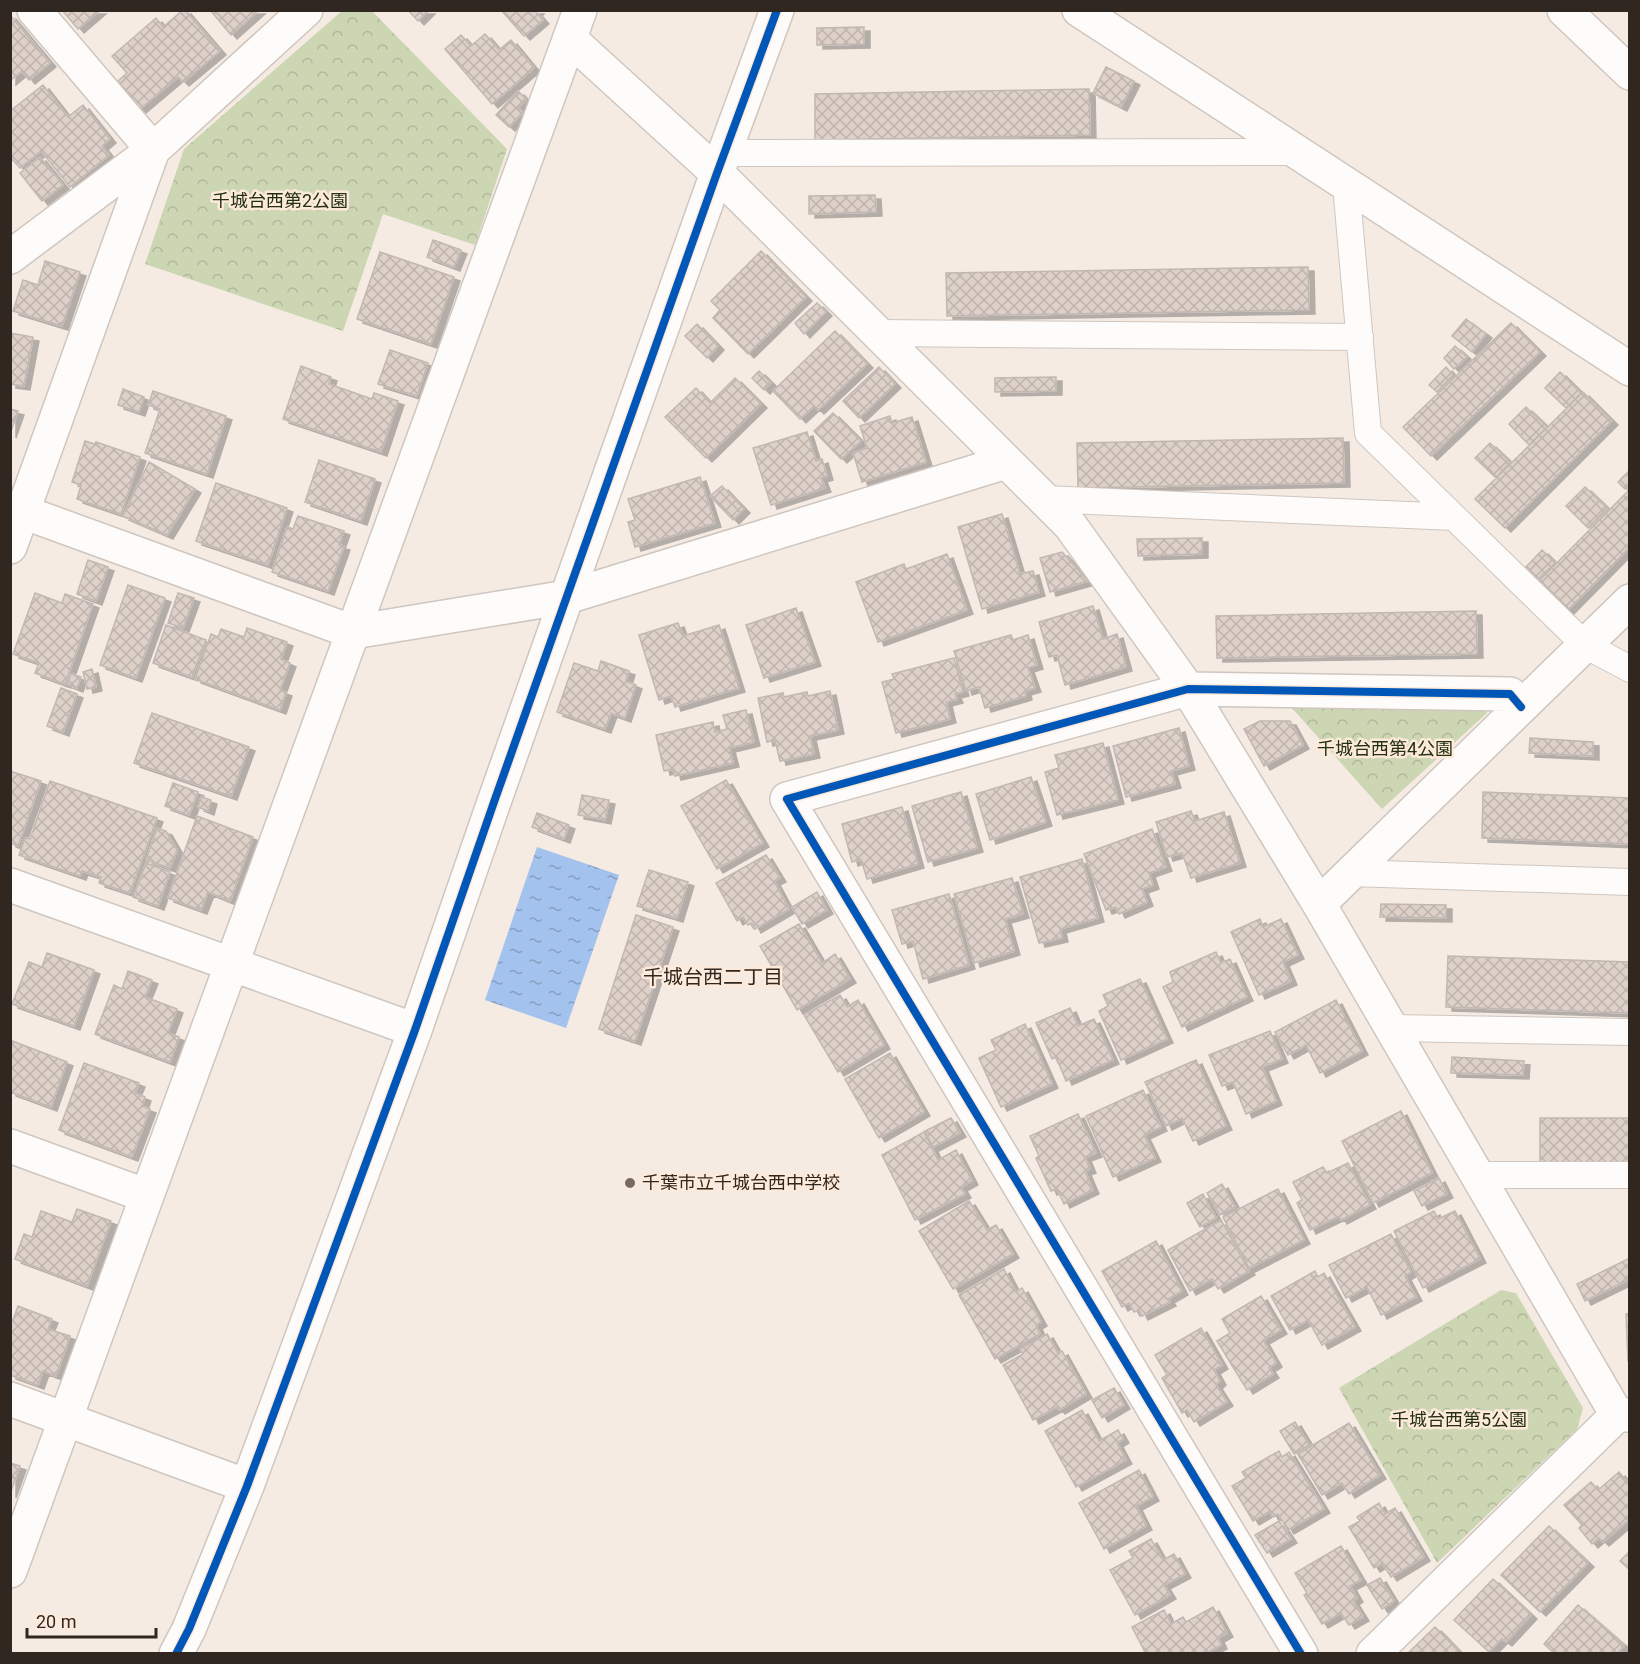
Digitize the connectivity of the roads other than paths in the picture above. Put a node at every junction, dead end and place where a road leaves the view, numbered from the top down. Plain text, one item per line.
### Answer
1 (34, 10) edge
2 (306, 10) edge
3 (777, 10) edge
4 (1079, 10) edge
5 (1564, 10) edge
6 (575, 25) edge
7 (1629, 73) edge
8 (153, 150) junction
9 (1297, 152) junction
10 (720, 163) junction
11 (1346, 185) junction
12 (10, 257) edge
13 (877, 333) junction
14 (1360, 338) junction
15 (1629, 369) edge
16 (1006, 462) junction
17 (1044, 499) junction
18 (23, 512) junction
19 (1454, 517) junction
20 (10, 547) edge
21 (567, 597) junction
22 (1629, 601) edge
23 (353, 632) junction
24 (1585, 645) junction
25 (1629, 669) edge
26 (1188, 689) junction
27 (1521, 707) junction
28 (1351, 873) junction
29 (1629, 882) edge
30 (10, 885) edge
31 (1319, 904) junction
32 (232, 964) junction
33 (1391, 1028) junction
34 (415, 1030) junction
35 (1629, 1032) edge
36 (10, 1146) edge
37 (1477, 1175) junction
38 (1629, 1175) edge
39 (147, 1197) junction
40 (10, 1399) edge
41 (1623, 1415) edge
42 (66, 1419) junction
43 (246, 1486) junction
44 (10, 1570) edge
45 (176, 1653) edge
46 (1301, 1653) edge
47 (1373, 1653) edge

1 - 8 street
2 - 8 street
3 - 10 street
4 - 9 street
5 - 7 street
6 - 10 street
6 - 23 street
8 - 12 street
8 - 18 street
9 - 10 lane
9 - 11 street
10 - 13 street
10 - 21 street
11 - 14 lane
11 - 15 street
13 - 14 lane
13 - 16 street
14 - 19 lane
16 - 17 street
16 - 21 street
17 - 19 lane
17 - 26 street
18 - 20 street
18 - 23 street
19 - 24 lane
21 - 23 street
21 - 34 street
22 - 24 street
23 - 32 street
24 - 25 lane
24 - 27 street
26 - 27 street
26 - 31 street
26 - 46 street
27 - 28 street
28 - 29 lane
28 - 31 street
30 - 32 street
31 - 33 street
32 - 34 street
32 - 39 street
33 - 35 lane
33 - 37 street
34 - 43 street
36 - 39 street
37 - 38 lane
37 - 41 street
39 - 42 street
40 - 42 street
41 - 47 street
42 - 43 street
42 - 44 street
43 - 45 street

